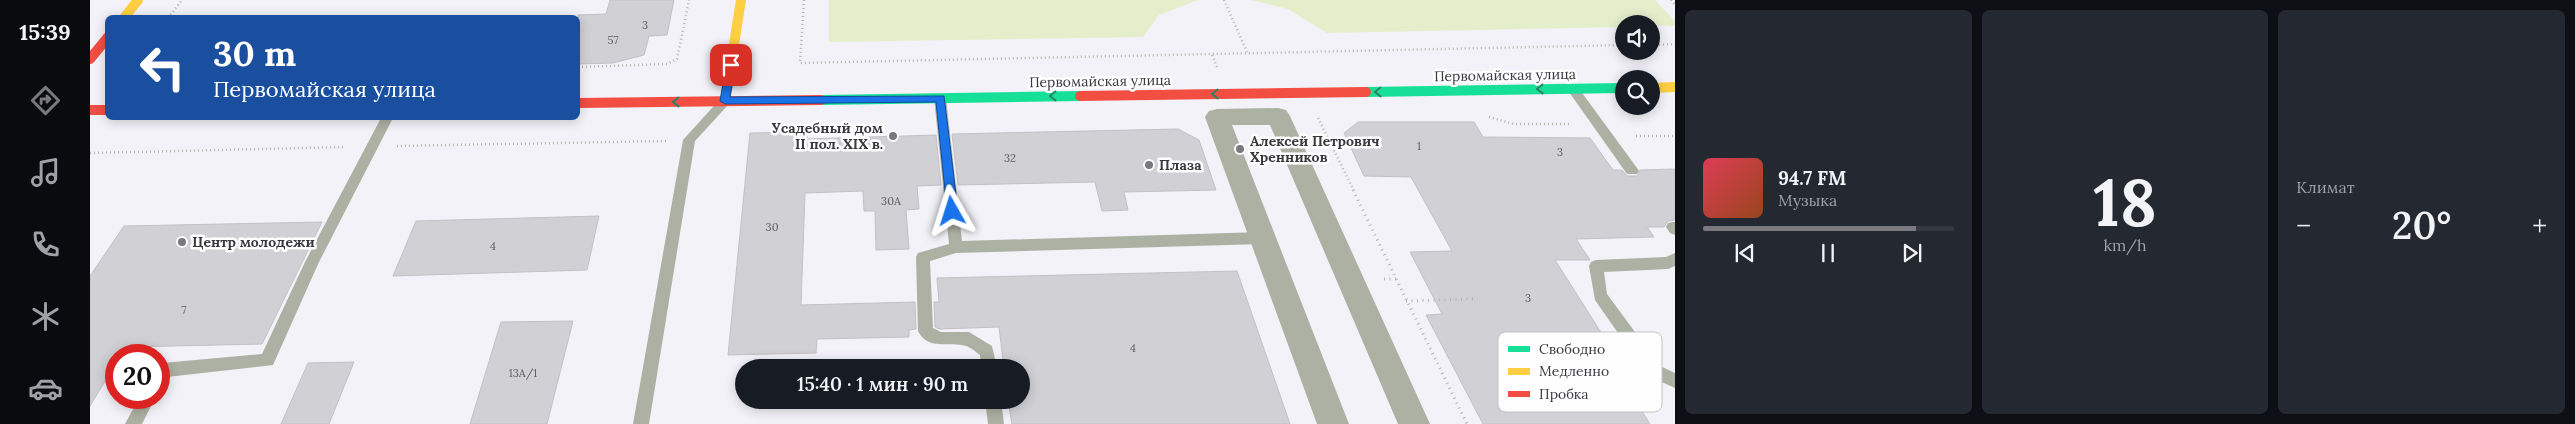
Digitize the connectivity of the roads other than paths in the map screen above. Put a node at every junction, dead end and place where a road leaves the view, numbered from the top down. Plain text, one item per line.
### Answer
1 (138, 0) edge
2 (741, 0) edge
3 (126, 15) edge
4 (105, 41) edge
5 (90, 59) edge
6 (1615, 88) edge
7 (1660, 88) edge
8 (1675, 88) edge
9 (1573, 89) junction
10 (940, 98) junction
11 (725, 101) junction
12 (580, 103) edge
13 (90, 110) edge
14 (105, 110) edge
15 (386, 120) edge
16 (1632, 171) dead end
17 (1262, 238) junction
18 (956, 246) junction
19 (1675, 259) edge
20 (1626, 332) edge
21 (988, 359) edge
22 (170, 369) edge
23 (1662, 375) edge
24 (1675, 381) edge
25 (141, 409) edge
26 (994, 409) edge
27 (133, 424) edge
28 (641, 424) edge
29 (996, 424) edge
30 (1333, 424) edge
31 (1414, 424) edge

1 - 3 main road
2 - 11 main road
4 - 5 main road
6 - 9 main road, Первомайская улица
7 - 8 main road
9 -> 10 main road, Первомайская улица
9 - 16 lane
10 - 11 main road, Первомайская улица
10 - 18 lane
11 -> 12 main road, Первомайская улица
11 - 28 lane
13 - 14 main road
15 - 22 lane
17 - 18 lane
17 - 30 street
17 - 31 street
18 - 21 lane
19 - 20 lane
23 - 24 lane
25 - 27 lane
26 - 29 lane

